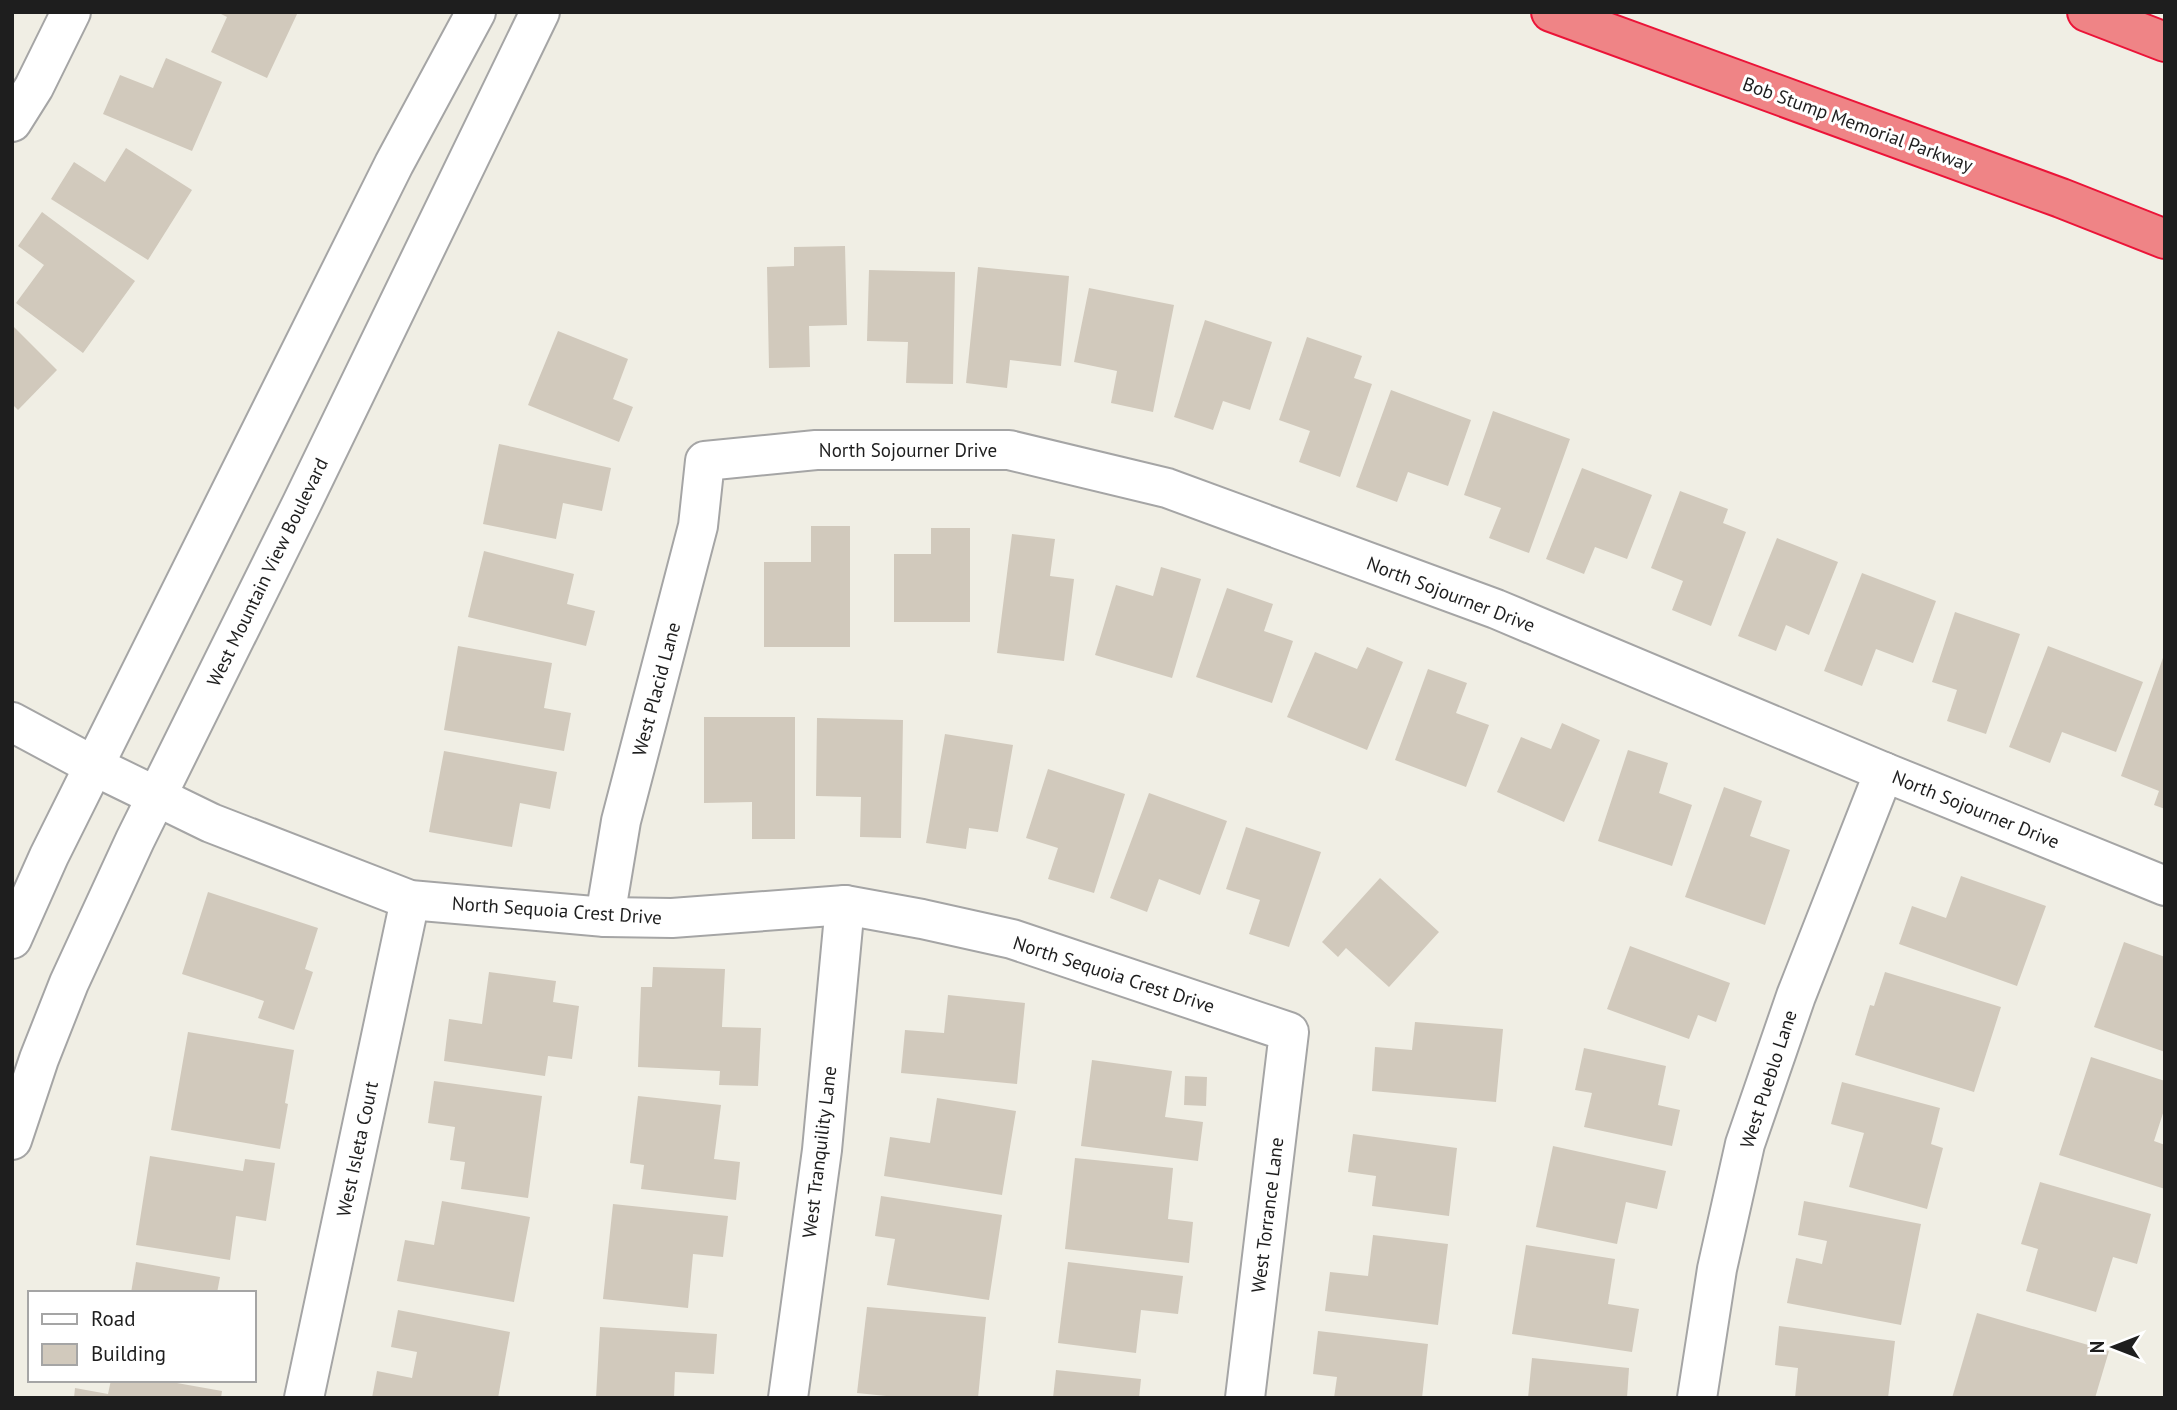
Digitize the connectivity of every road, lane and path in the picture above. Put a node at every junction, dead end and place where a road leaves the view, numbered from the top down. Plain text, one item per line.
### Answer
1 (71, 12) edge
2 (476, 12) edge
3 (540, 12) edge
4 (1550, 12) edge
5 (2087, 12) edge
6 (2165, 42) edge
7 (12, 122) edge
8 (2165, 239) edge
9 (705, 461) joint
10 (12, 722) edge
11 (94, 766) junction
12 (1884, 772) junction
13 (156, 796) junction
14 (2165, 886) edge
15 (410, 900) junction
16 (845, 905) junction
17 (605, 917) junction
18 (12, 939) edge
19 (1289, 1032) joint
20 (12, 1140) edge
21 (304, 1398) edge
22 (788, 1398) edge
23 (1245, 1398) edge
24 (1697, 1398) edge

1 - 7 street
2 - 11 street
3 - 13 street, West Mountain View Boulevard
4 - 8 highway, Bob Stump Memorial Parkway
5 - 6 highway
9 - 12 street, North Sojourner Drive
9 - 17 street, West Placid Lane
10 - 11 street, North Sequoia Crest Drive
11 - 13 street, North Sequoia Crest Drive
11 - 18 street
12 - 14 street, North Sojourner Drive
12 - 24 street, West Pueblo Lane
13 - 15 street, North Sequoia Crest Drive
13 - 20 street, West Mountain View Boulevard
15 - 17 street, North Sequoia Crest Drive
15 - 21 street, West Isleta Court
16 - 17 street, North Sequoia Crest Drive
16 - 19 street, North Sequoia Crest Drive
16 - 22 street, West Tranquility Lane
19 - 23 street, West Torrance Lane

